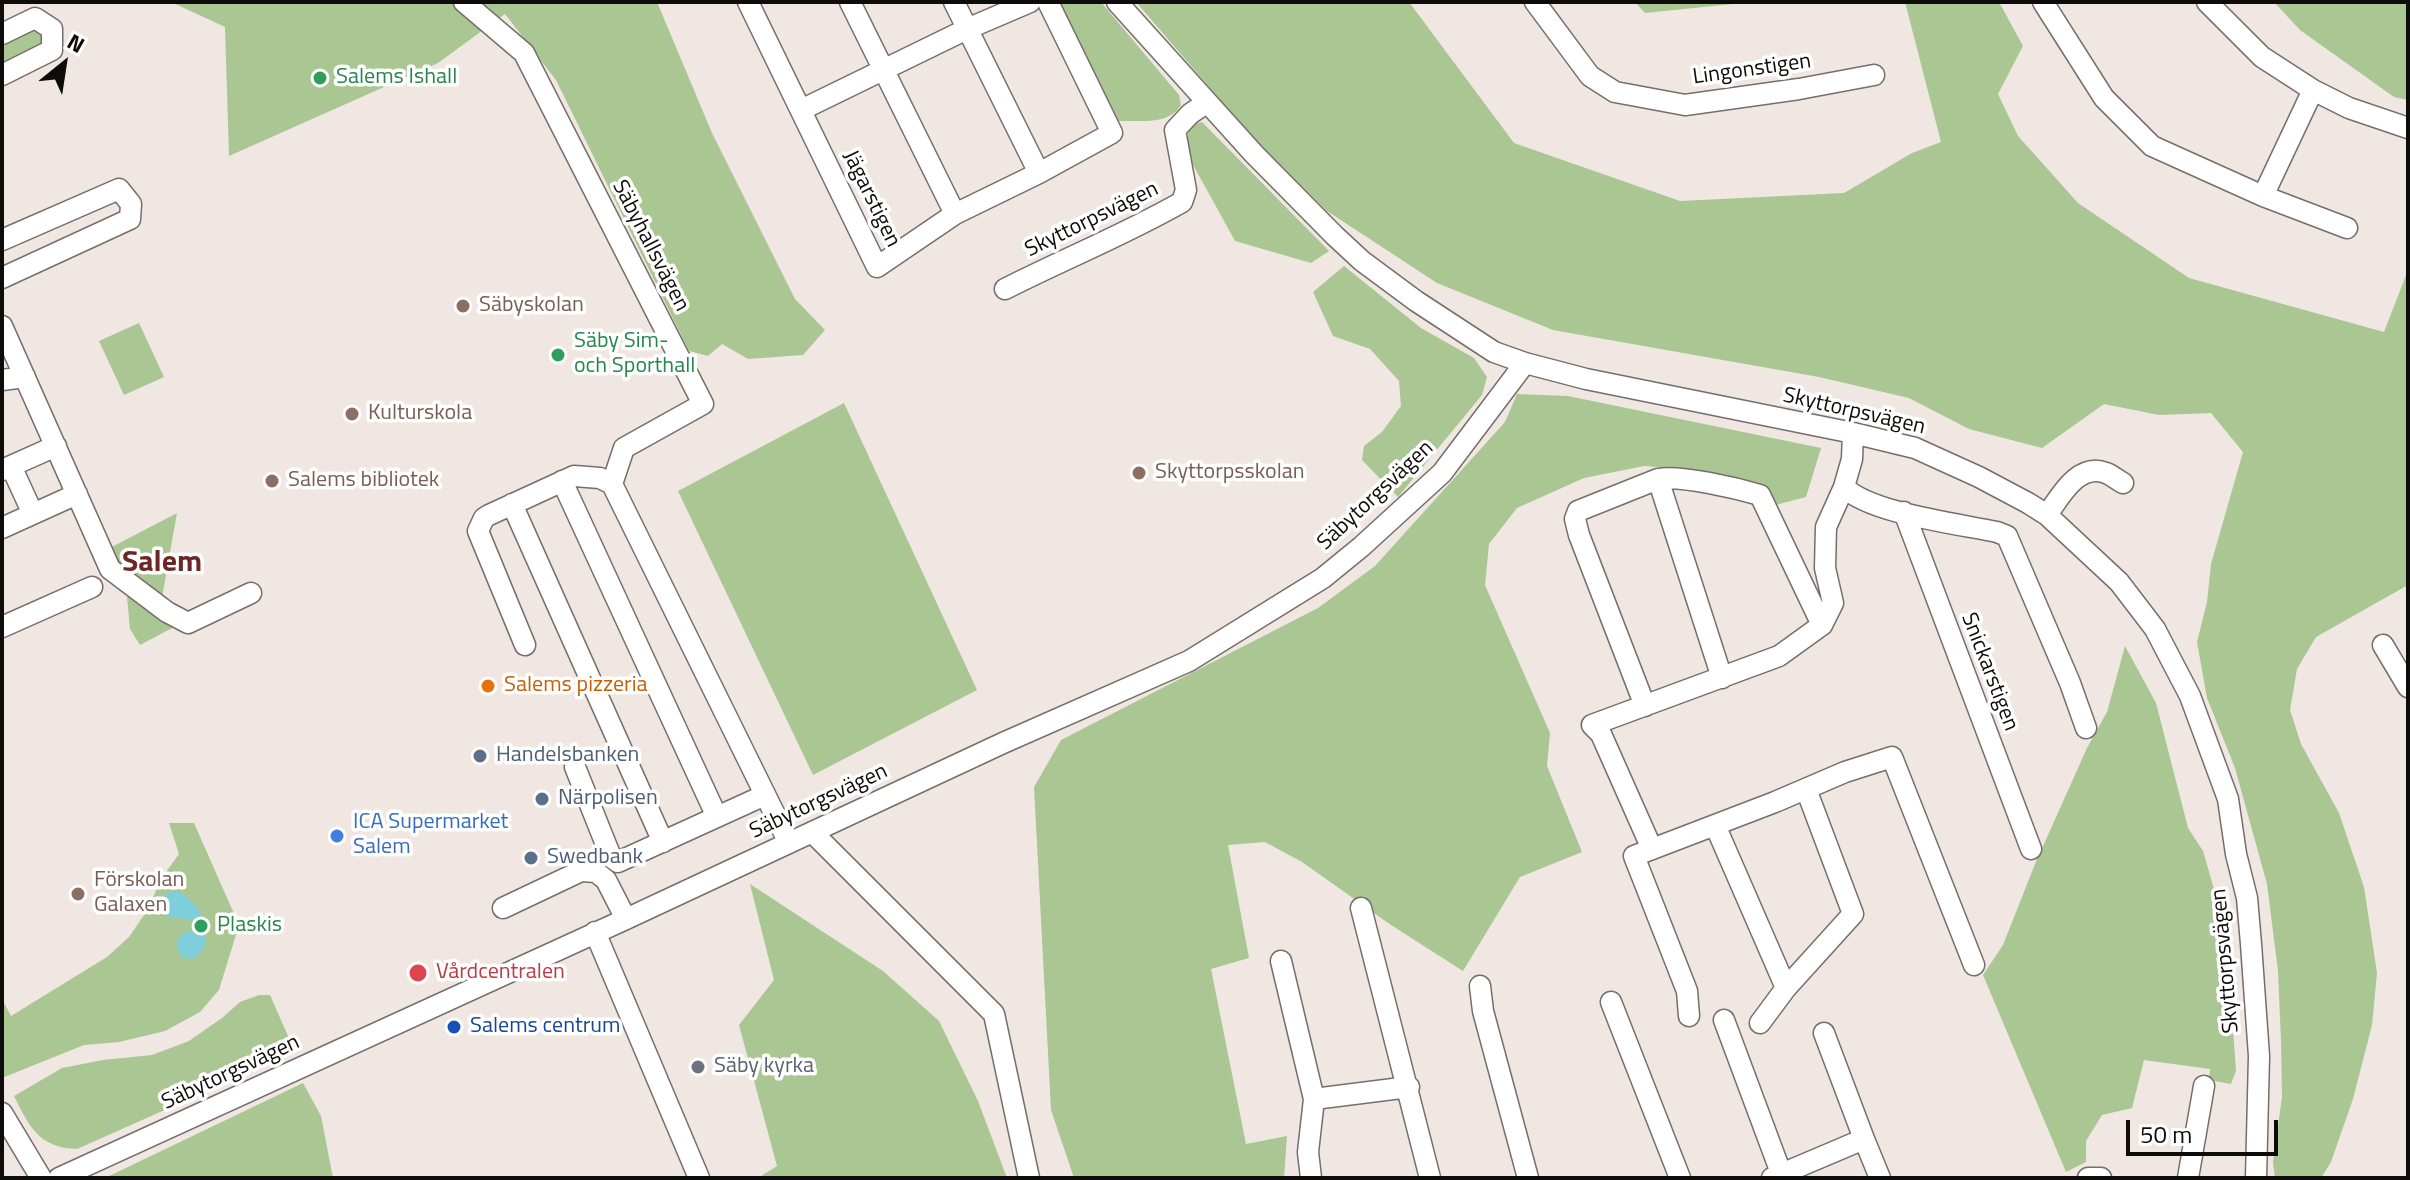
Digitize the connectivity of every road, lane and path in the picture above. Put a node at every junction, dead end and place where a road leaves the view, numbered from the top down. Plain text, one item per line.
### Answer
1 (464, 2) edge
2 (748, 2) edge
3 (850, 2) edge
4 (954, 2) edge
5 (1030, 2) edge
6 (1048, 2) edge
7 (1117, 2) edge
8 (1535, 2) edge
9 (2043, 2) edge
10 (2207, 2) edge
11 (967, 29) junction
12 (2, 34) edge
13 (884, 70) junction
14 (3, 72) edge
15 (1874, 75) dead end
16 (2313, 90) junction
17 (1206, 103) junction
18 (801, 110) junction
19 (2408, 128) edge
20 (1039, 173) junction
21 (2263, 196) junction
22 (70, 211) junction
23 (955, 214) junction
24 (2347, 228) dead end
25 (9, 237) edge
26 (83, 240) junction
27 (29, 265) junction
28 (2, 278) edge
29 (1005, 289) dead end
30 (2, 326) edge
31 (1525, 363) junction
32 (25, 377) junction
33 (2, 380) edge
34 (1853, 433) junction
35 (56, 446) junction
36 (6, 468) edge
37 (1658, 479) junction
38 (562, 481) junction
39 (2123, 483) dead end
40 (612, 484) junction
41 (1844, 487) junction
42 (77, 494) junction
43 (512, 504) junction
44 (1904, 512) junction
45 (33, 514) junction
46 (2047, 515) junction
47 (2, 528) edge
48 (92, 587) dead end
49 (251, 593) dead end
50 (1822, 625) junction
51 (2, 627) edge
52 (525, 645) dead end
53 (2383, 645) dead end
54 (1722, 678) junction
55 (2408, 687) edge
56 (1645, 706) junction
57 (2086, 728) dead end
58 (575, 767) dead end
59 (1806, 789) junction
60 (765, 795) junction
61 (717, 817) junction
62 (1715, 825) junction
63 (812, 832) junction
64 (663, 842) junction
65 (789, 843) junction
66 (1652, 849) junction
67 (2031, 849) dead end
68 (503, 908) dead end
69 (1361, 908) dead end
70 (626, 919) junction
71 (595, 932) junction
72 (1281, 961) dead end
73 (1974, 965) dead end
74 (1480, 986) dead end
75 (1786, 988) junction
76 (1611, 1002) dead end
77 (1689, 1016) dead end
78 (1724, 1020) dead end
79 (1760, 1023) dead end
80 (1824, 1033) dead end
81 (2204, 1086) dead end
82 (1409, 1087) junction
83 (1314, 1099) junction
84 (2, 1113) edge
85 (1864, 1139) junction
86 (1777, 1175) edge
87 (41, 1178) edge
88 (59, 1178) edge
89 (699, 1178) edge
90 (1029, 1178) edge
91 (1311, 1178) edge
92 (1430, 1178) edge
93 (1528, 1178) edge
94 (1680, 1178) edge
95 (1880, 1178) edge
96 (2088, 1178) edge
97 (2101, 1178) edge
98 (2188, 1178) edge
99 (2256, 1178) edge

1 - 40 street, Säbyhallsvägen
2 - 18 street, Jägarstigen
3 - 13 street
4 - 11 street
5 - 11 street
6 - 20 street, Jägarstigen
7 - 17 street, Skyttorpsvägen
8 - 15 street, Lingonstigen
9 - 21 street
10 - 16 street
11 - 13 street
11 - 20 street
12 - 14 street
13 - 18 street
13 - 23 street
16 - 19 street
16 - 21 street
17 - 29 street, Skyttorpsvägen
17 - 31 street, Skyttorpsvägen
18 - 23 street, Jägarstigen
20 - 23 street, Jägarstigen
21 - 24 street
22 - 25 street
22 - 26 street
22 - 26 street
25 - 27 street
26 - 27 street
27 - 28 street
30 - 32 street
31 - 34 street, Skyttorpsvägen
31 - 63 street, Säbytorgsvägen
32 - 33 street
32 - 35 street
34 - 41 street
34 - 46 street, Skyttorpsvägen
35 - 36 street
35 - 42 street
36 - 45 street
37 - 50 street
37 - 54 street
37 - 56 street
38 - 40 street
38 - 43 street
38 - 61 street
39 - 46 street
40 - 60 street
41 - 44 street
41 - 50 street
42 - 45 street
42 - 49 street
43 - 52 street
43 - 64 street
44 - 57 street
44 - 67 street, Snickarstigen
45 - 47 street
46 - 99 street, Skyttorpsvägen
48 - 51 street
50 - 54 street
53 - 55 street
54 - 56 street
56 - 66 street
58 - 64 street
59 - 62 street
59 - 73 street
59 - 75 street
60 - 61 street
60 - 65 street
61 - 64 street
62 - 66 street
62 - 75 street
63 - 65 street, Säbytorgsvägen
63 - 90 street
65 - 70 street, Säbytorgsvägen
66 - 77 street
68 - 70 street
69 - 82 street
70 - 71 street, Säbytorgsvägen
71 - 88 street, Säbytorgsvägen
71 - 89 street
72 - 83 street
74 - 93 street
75 - 79 street
76 - 94 street
78 - 86 street
80 - 85 street
81 - 98 street
82 - 83 street
82 - 92 street
83 - 91 street
84 - 87 street
85 - 86 street
85 - 95 street
96 - 97 street

